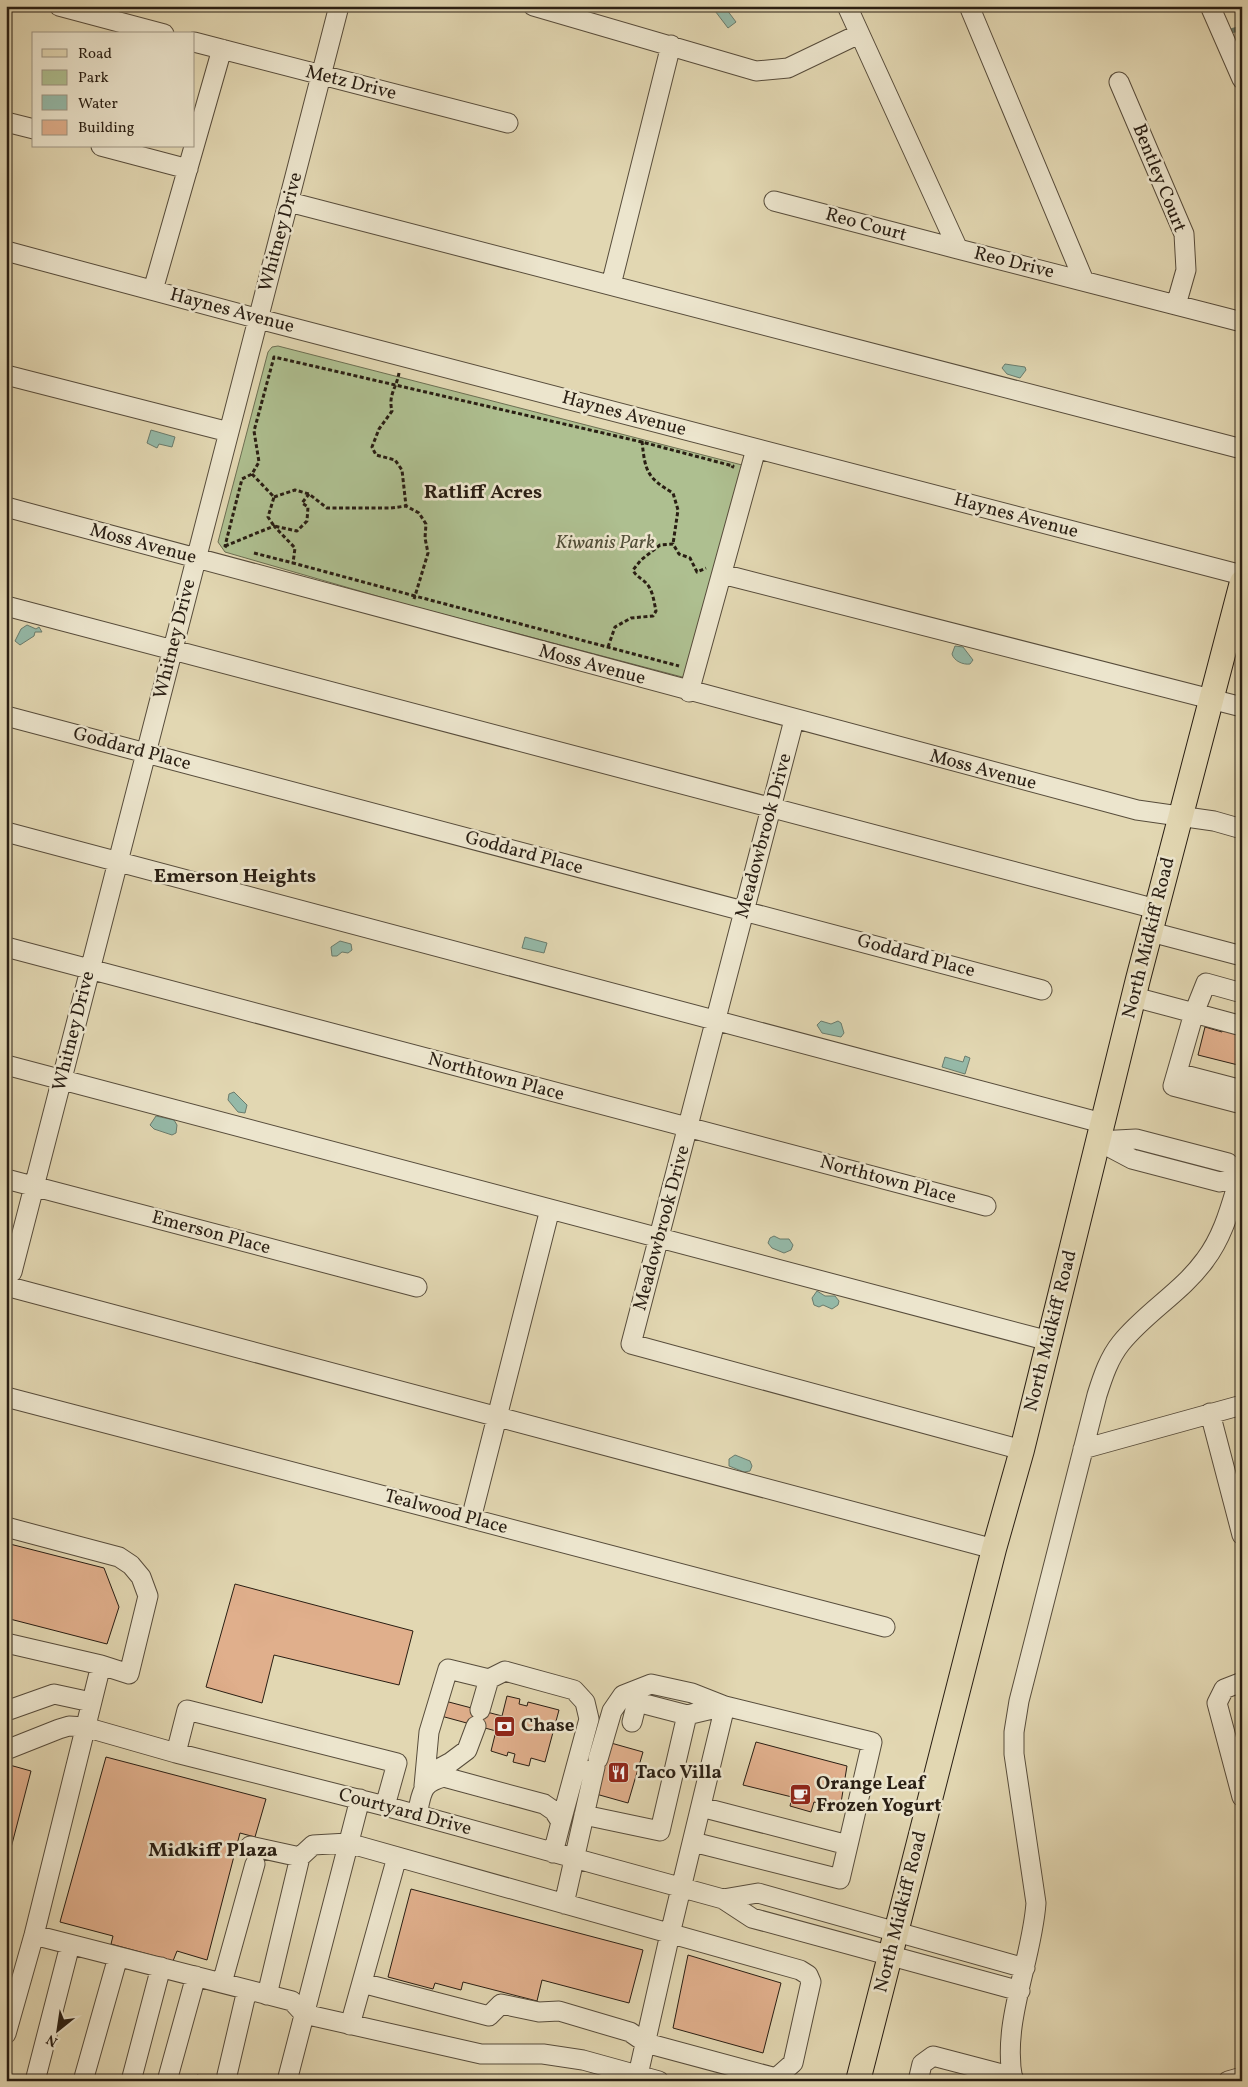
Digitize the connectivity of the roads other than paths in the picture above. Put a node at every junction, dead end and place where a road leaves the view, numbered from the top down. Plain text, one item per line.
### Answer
1 (59, 6) edge
2 (340, 6) edge
3 (533, 6) edge
4 (847, 6) edge
5 (969, 6) edge
6 (1210, 6) edge
7 (156, 32) edge
8 (859, 34) junction
9 (195, 42) edge
10 (671, 45) junction
11 (222, 49) junction
12 (322, 76) junction
13 (1242, 79) edge
14 (1119, 82) dead end
15 (6, 122) edge
16 (508, 123) dead end
17 (32, 128) edge
18 (195, 144) edge
19 (108, 148) edge
20 (194, 148) edge
21 (188, 169) junction
22 (774, 201) dead end
23 (289, 202) junction
24 (958, 249) junction
25 (6, 251) edge
26 (1084, 281) junction
27 (611, 285) junction
28 (153, 290) junction
29 (1176, 305) junction
30 (259, 319) junction
31 (1242, 322) edge
32 (6, 374) edge
33 (229, 432) junction
34 (756, 449) junction
35 (1242, 449) edge
36 (6, 507) edge
37 (196, 558) junction
38 (714, 575) junction
39 (1242, 575) edge
40 (1242, 582) edge
41 (6, 606) edge
42 (172, 651) junction
43 (689, 692) junction
44 (1211, 700) junction
45 (1242, 707) edge
46 (6, 716) edge
47 (794, 720) junction
48 (146, 753) junction
49 (772, 807) junction
50 (1180, 817) junction
51 (1242, 829) edge
52 (6, 832) edge
53 (118, 862) junction
54 (1156, 909) junction
55 (745, 911) junction
56 (1151, 932) junction
57 (6, 947) edge
58 (1242, 956) edge
59 (90, 970) junction
60 (1042, 990) dead end
61 (1242, 993) edge
62 (1134, 997) junction
63 (1194, 1013) junction
64 (716, 1021) junction
65 (1242, 1026) edge
66 (6, 1065) edge
67 (1177, 1073) junction
68 (62, 1079) junction
69 (1242, 1090) edge
70 (1242, 1104) edge
71 (688, 1128) junction
72 (1100, 1132) junction
73 (1241, 1176) edge
74 (6, 1179) edge
75 (34, 1186) junction
76 (986, 1206) dead end
77 (550, 1209) junction
78 (659, 1238) junction
79 (9, 1279) edge
80 (417, 1287) dead end
81 (1049, 1341) junction
82 (6, 1397) edge
83 (1239, 1408) edge
84 (1210, 1413) junction
85 (498, 1417) junction
86 (1083, 1449) junction
87 (1022, 1450) junction
88 (471, 1519) junction
89 (6, 1527) edge
90 (1242, 1535) edge
91 (994, 1549) junction
92 (885, 1627) dead end
93 (6, 1643) edge
94 (100, 1665) junction
95 (489, 1679) junction
96 (1242, 1682) edge
97 (91, 1702) junction
98 (726, 1706) junction
99 (6, 1711) edge
100 (687, 1714) junction
101 (632, 1722) dead end
102 (85, 1727) junction
103 (6, 1750) edge
104 (176, 1753) junction
105 (425, 1781) junction
106 (1242, 1798) edge
107 (360, 1799) junction
108 (385, 1806) junction
109 (701, 1807) junction
110 (416, 1814) junction
111 (584, 1815) junction
112 (561, 1822) junction
113 (693, 1842) junction
114 (348, 1843) junction
115 (848, 1845) junction
116 (250, 1846) dead end
117 (553, 1853) junction
118 (300, 1857) junction
119 (397, 1857) junction
120 (574, 1859) junction
121 (255, 1864) dead end
122 (682, 1888) junction
123 (723, 1899) junction
124 (564, 1904) junction
125 (670, 1934) junction
126 (34, 1935) junction
127 (893, 1943) junction
128 (70, 1944) junction
129 (118, 1956) junction
130 (161, 1967) junction
131 (1025, 1968) junction
132 (196, 1976) junction
133 (222, 1983) junction
134 (362, 1983) junction
135 (247, 1990) junction
136 (1020, 1991) junction
137 (267, 1995) junction
138 (304, 2014) junction
139 (350, 2025) junction
140 (6, 2034) edge
141 (646, 2043) junction
142 (227, 2075) dead end
143 (638, 2075) junction
144 (1242, 2077) edge
145 (1013, 2079) edge
146 (34, 2081) edge
147 (83, 2081) edge
148 (131, 2081) edge
149 (167, 2081) edge
150 (286, 2081) edge
151 (659, 2081) edge
152 (858, 2081) edge
153 (918, 2081) edge
154 (1228, 2081) edge

1 - 7 street
2 - 12 street, Whitney Drive
3 - 10 street
4 - 8 street, Reo Drive
5 - 26 street
6 - 13 street
8 - 10 street
8 - 24 street, Reo Drive
9 - 11 street, Metz Drive
10 - 27 street
11 - 12 street, Metz Drive
11 - 18 street
12 - 16 street, Metz Drive
12 - 23 street, Whitney Drive
14 - 29 street, Bentley Court
15 - 17 street
19 - 21 street
20 - 21 street
21 - 28 street
22 - 24 street, Reo Court
23 - 27 street
23 - 30 street, Whitney Drive
24 - 26 street, Reo Drive
25 - 28 street, Haynes Avenue
26 - 29 street, Reo Drive
27 - 35 street
28 - 30 street, Haynes Avenue
29 - 31 street, Reo Drive
30 - 33 street, Whitney Drive
30 - 34 street, Haynes Avenue
32 - 33 street
33 - 37 street, Whitney Drive
34 - 38 street
34 - 39 street, Haynes Avenue
36 - 37 street, Moss Avenue
37 - 42 street, Whitney Drive
37 - 43 street, Moss Avenue
38 - 43 street
38 - 44 street
40 - 44 main road, North Midkiff Road
41 - 42 street
42 - 48 street, Whitney Drive
42 - 49 street
43 - 47 street, Moss Avenue
44 - 45 street
44 - 50 main road, North Midkiff Road
46 - 48 street, Goddard Place
47 - 49 street, Meadowbrook Drive
47 - 50 street, Moss Avenue
48 - 53 street, Whitney Drive
48 - 55 street, Goddard Place
49 - 54 street
49 - 55 street, Meadowbrook Drive
50 - 51 street, Moss Avenue
50 - 54 main road, North Midkiff Road
52 - 53 street
53 - 59 street, Whitney Drive
53 - 64 street
54 - 56 main road, North Midkiff Road
55 - 60 street, Goddard Place
55 - 64 street, Meadowbrook Drive
56 - 58 street
56 - 62 main road, North Midkiff Road
57 - 59 street, Northtown Place
59 - 68 street, Whitney Drive
59 - 71 street, Northtown Place
61 - 63 street
62 - 63 street
62 - 72 main road, North Midkiff Road
63 - 65 street
63 - 67 street
64 - 71 street, Meadowbrook Drive
64 - 72 street
66 - 68 street
67 - 69 street
67 - 70 street
68 - 75 street, Whitney Drive
68 - 77 street
71 - 76 street, Northtown Place
71 - 78 street, Meadowbrook Drive
72 - 73 street
72 - 81 main road, North Midkiff Road
73 - 86 street
74 - 75 street, Emerson Place
75 - 79 street, Whitney Drive
75 - 80 street, Emerson Place
77 - 78 street
77 - 85 street
78 - 81 street
78 - 87 street, Meadowbrook Drive
79 - 85 street
81 - 87 main road, North Midkiff Road
82 - 88 street, Tealwood Place
83 - 84 street
84 - 86 street
84 - 90 street
85 - 88 street
85 - 91 street
86 - 131 street
87 - 91 main road, North Midkiff Road
88 - 92 street, Tealwood Place
89 - 94 street
91 - 127 main road, North Midkiff Road
93 - 94 street
94 - 97 street
95 - 105 street
95 - 105 street
95 - 112 street
96 - 106 street
97 - 99 street
97 - 102 street
98 - 100 street
98 - 109 street
98 - 111 street
98 - 115 street
100 - 101 street
100 - 111 street
102 - 103 street, Courtyard Drive
102 - 104 street, Courtyard Drive
102 - 126 street
104 - 107 street, Courtyard Drive
104 - 108 street
105 - 110 street
105 - 112 street
107 - 108 street, Courtyard Drive
107 - 114 street
108 - 110 street, Courtyard Drive
109 - 113 street
109 - 115 street
110 - 117 street, Courtyard Drive
111 - 120 street
112 - 117 street
113 - 115 street
113 - 122 street
114 - 118 street
114 - 119 street
114 - 138 street
116 - 118 street
117 - 120 street, Courtyard Drive
118 - 137 street
119 - 124 street
119 - 134 street
120 - 122 street, Courtyard Drive
120 - 124 street
121 - 133 street
122 - 123 street, Courtyard Drive
122 - 125 street
123 - 127 street, Courtyard Drive
123 - 127 street, Courtyard Drive
124 - 125 street
125 - 141 street
125 - 141 street
126 - 128 street
126 - 140 street
127 - 131 street
127 - 136 street
127 - 152 main road, North Midkiff Road
128 - 129 street
128 - 146 street
129 - 130 street
129 - 147 street
130 - 132 street
130 - 148 street
131 - 136 street
132 - 133 street
132 - 149 street
133 - 135 street
134 - 139 street
134 - 141 street
135 - 137 street
135 - 142 street
136 - 145 street
137 - 138 street
138 - 139 street
138 - 150 street
139 - 143 street
141 - 143 street
143 - 151 street
144 - 154 street
145 - 153 street

